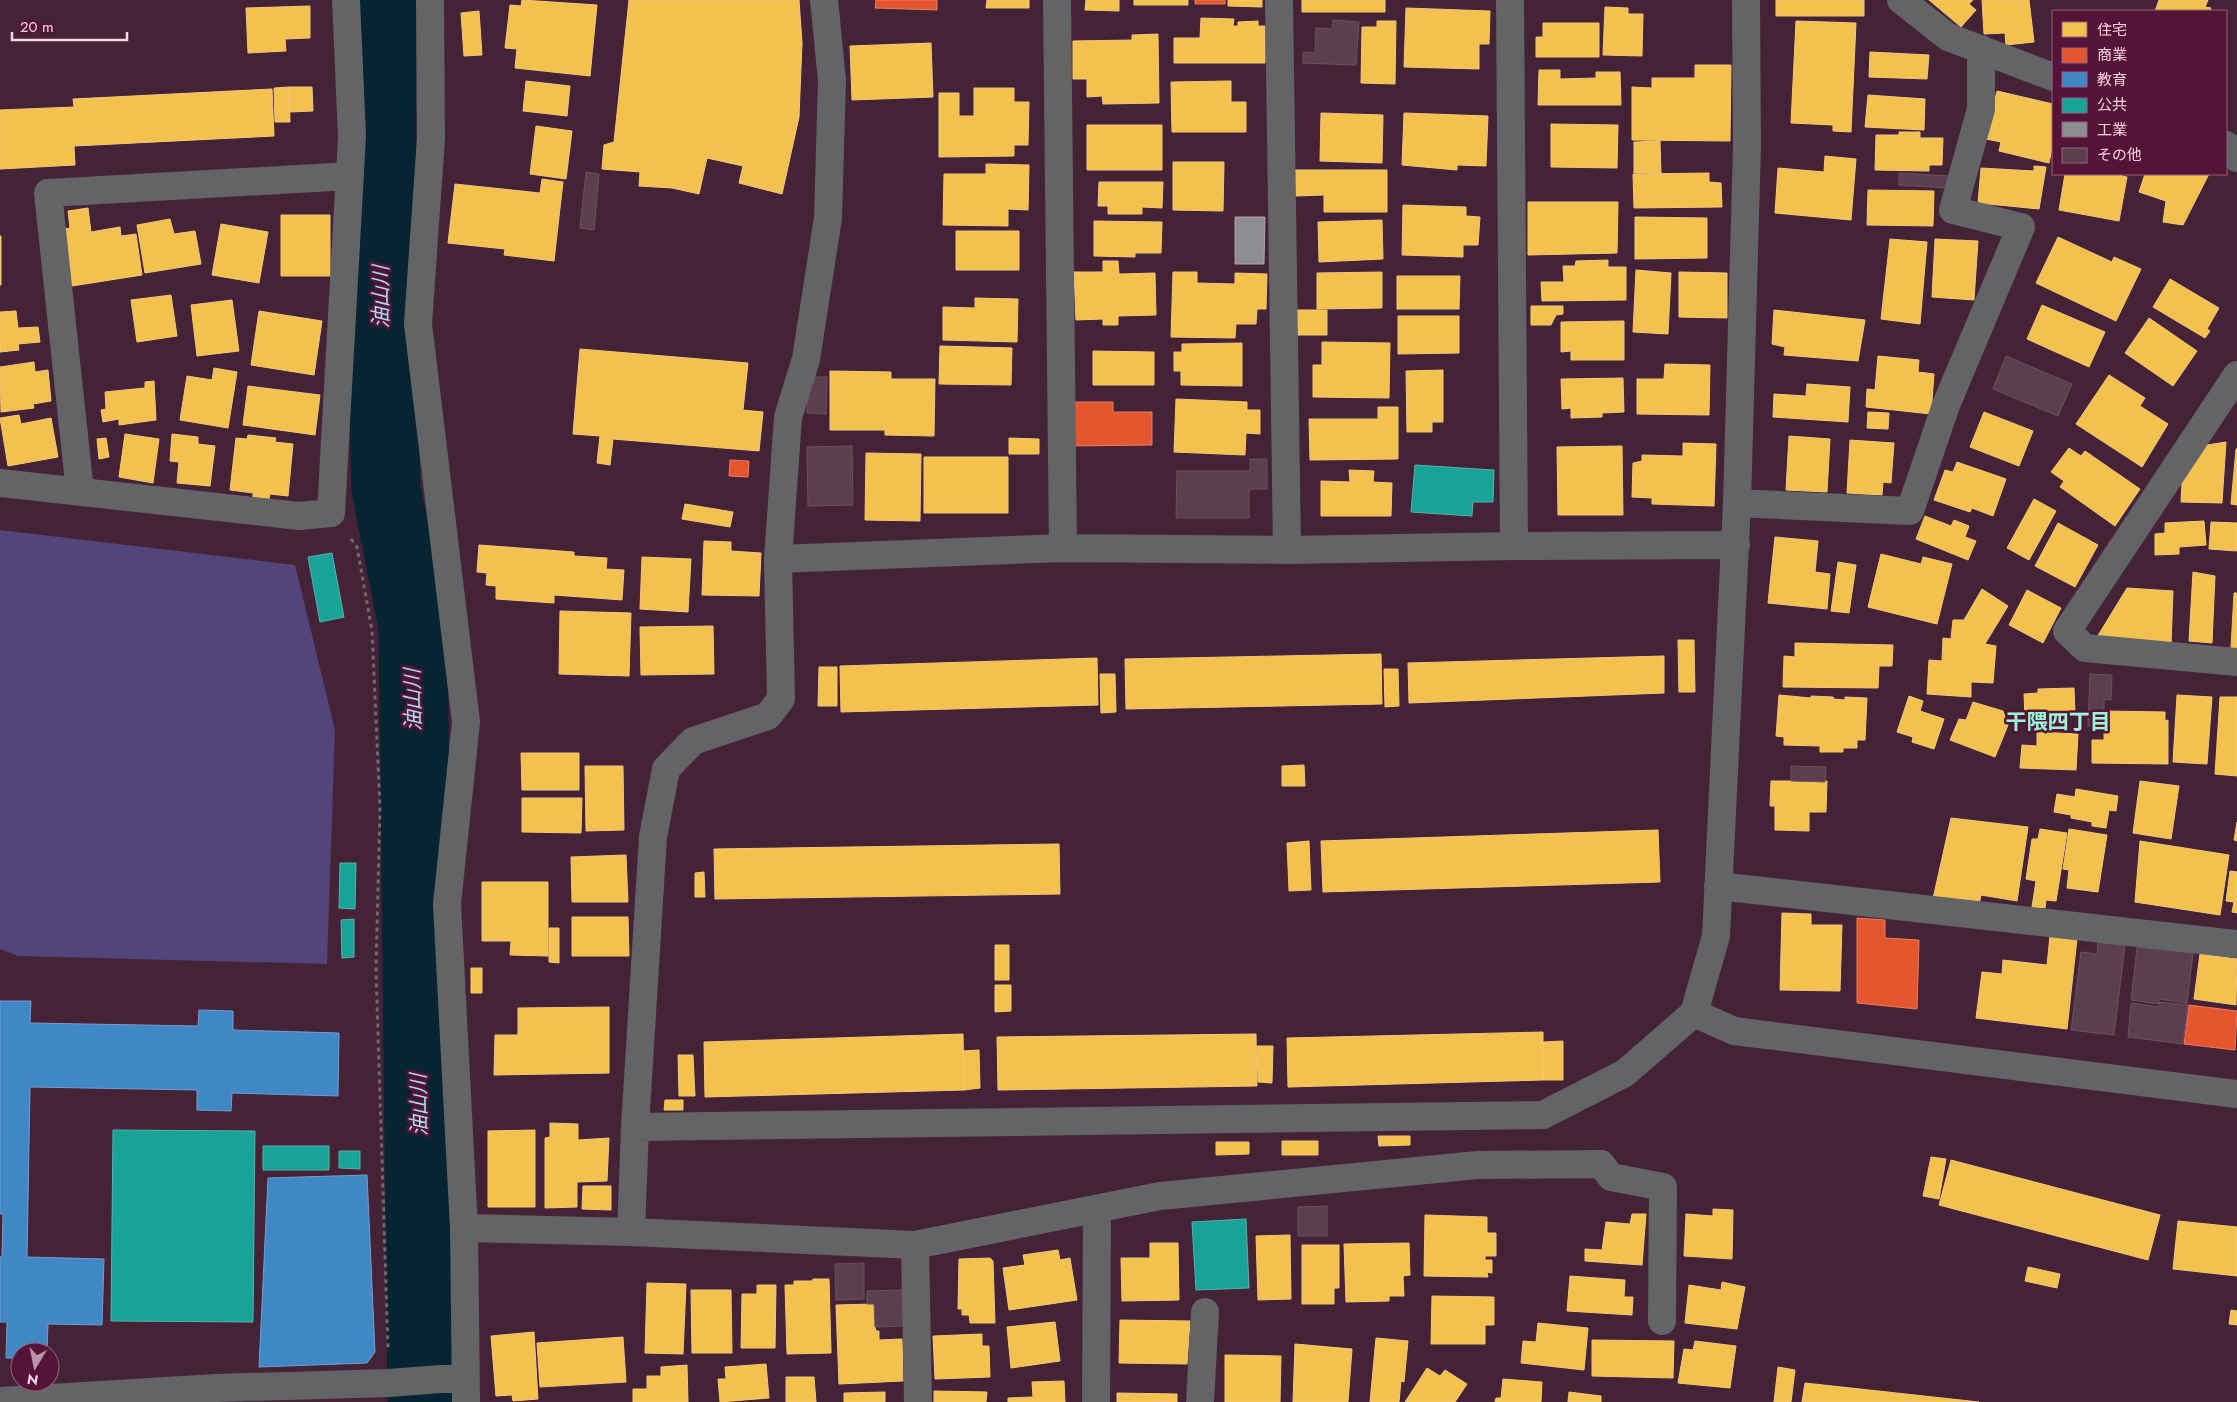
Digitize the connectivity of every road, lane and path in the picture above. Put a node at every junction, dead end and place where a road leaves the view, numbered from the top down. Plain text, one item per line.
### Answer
1 (346, 0) edge
2 (430, 0) edge
3 (824, 0) edge
4 (1057, 0) edge
5 (1279, 0) edge
6 (1510, 0) edge
7 (1746, 0) edge
8 (1901, 0) edge
9 (1981, 49) junction
10 (2052, 77) edge
11 (2227, 146) edge
12 (2237, 158) edge
13 (350, 176) junction
14 (2237, 375) edge
15 (0, 483) edge
16 (80, 492) junction
17 (1737, 503) junction
18 (331, 513) junction
19 (1736, 545) junction
20 (1514, 546) junction
21 (1063, 548) junction
22 (1287, 550) junction
23 (778, 559) junction
24 (2237, 662) edge
25 (1718, 886) junction
26 (2237, 944) edge
27 (1694, 1013) junction
28 (2237, 1094) edge
29 (635, 1127) junction
30 (1097, 1209) junction
31 (464, 1228) junction
32 (632, 1232) junction
33 (915, 1245) junction
34 (1205, 1312) dead end
35 (1662, 1321) dead end
36 (389, 1383) junction
37 (466, 1389) edge
38 (216, 1395) edge
39 (0, 1401) edge
40 (918, 1402) edge
41 (1096, 1402) edge
42 (1200, 1402) edge

1 - 13 street
2 - 31 street
3 - 23 street
4 - 21 street
5 - 22 street
6 - 20 street
7 - 17 street
8 - 9 street
9 - 10 street
9 - 17 street
11 - 12 street
13 - 16 street
13 - 18 street
14 - 24 street
15 - 16 street
16 - 18 street
17 - 19 street
18 - 36 path
19 - 20 street
19 - 25 street
20 - 22 street
21 - 22 street
21 - 23 street
23 - 29 street
25 - 26 street
25 - 27 street
27 - 28 street
27 - 29 street
29 - 32 street
30 - 33 street
30 - 35 street
30 - 41 street
31 - 32 street
31 - 37 street
32 - 33 street
33 - 40 street
34 - 42 street
36 - 37 street
36 - 38 street
38 - 39 street

